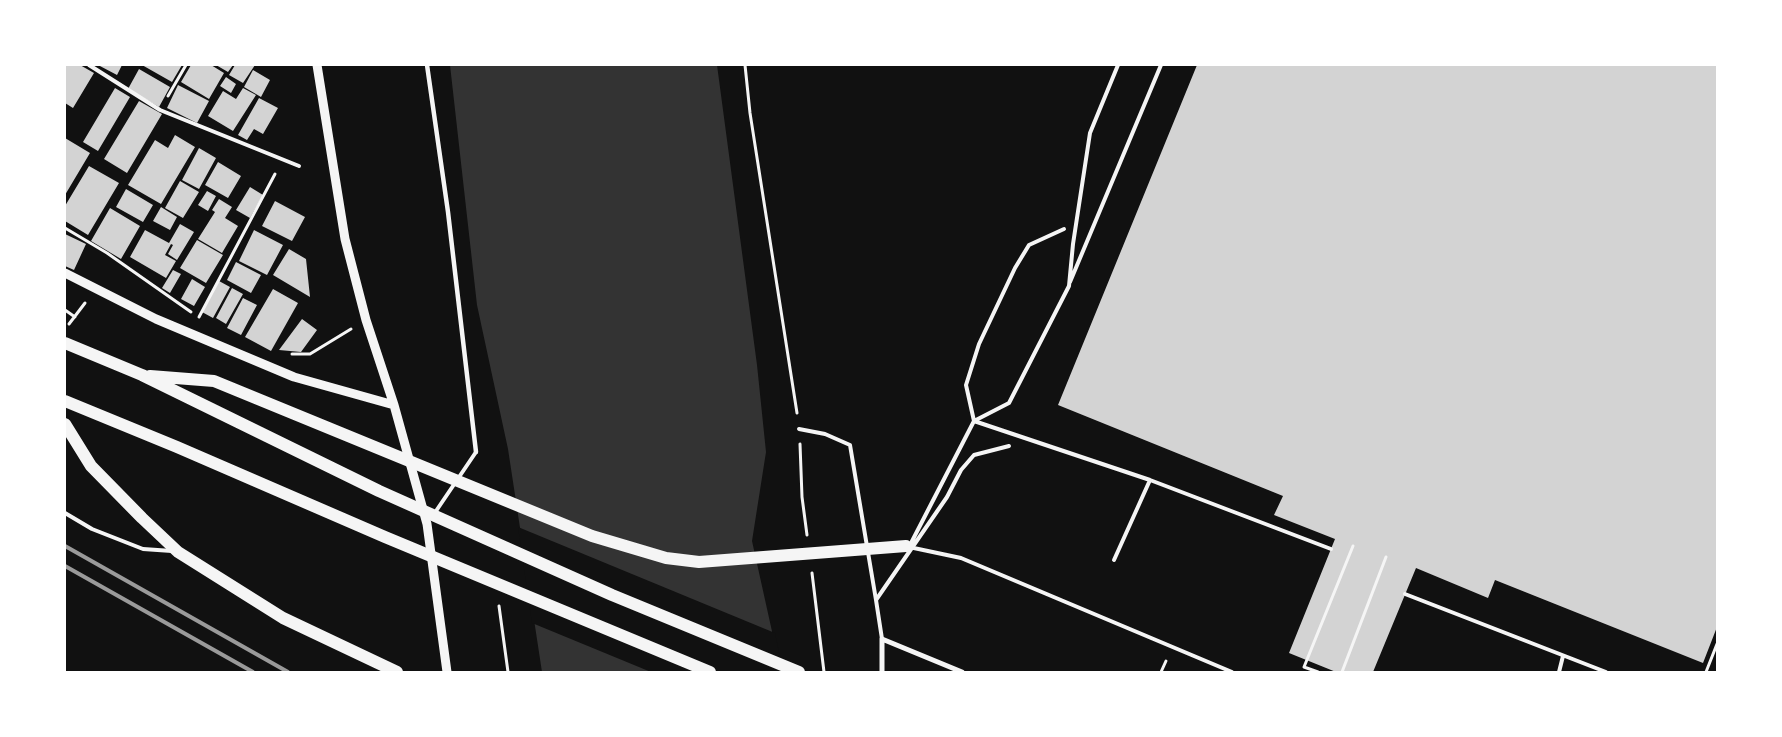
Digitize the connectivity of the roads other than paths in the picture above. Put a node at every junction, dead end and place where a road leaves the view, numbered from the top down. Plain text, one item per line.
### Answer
1 (89, 65) edge
2 (317, 65) edge
3 (426, 65) edge
4 (1118, 65) edge
5 (1161, 65) edge
6 (299, 166) dead end
7 (1064, 229) dead end
8 (65, 273) edge
9 (1068, 286) junction
10 (65, 343) edge
11 (142, 375) junction
12 (65, 402) edge
13 (394, 405) junction
14 (974, 422) junction
15 (65, 424) edge
16 (799, 429) road end
17 (1010, 446) dead end
18 (476, 452) joint
19 (1150, 480) junction
20 (65, 513) edge
21 (428, 524) junction
22 (908, 546) junction
23 (1331, 549) dead end
24 (178, 552) junction
25 (1114, 560) dead end
26 (1405, 594) dead end
27 (876, 600) junction
28 (882, 639) junction
29 (1563, 656) junction
30 (397, 672) edge
31 (447, 672) edge
32 (710, 672) edge
33 (799, 672) edge
34 (882, 672) edge
35 (962, 672) edge
36 (1232, 672) edge
37 (1558, 672) edge
38 (1606, 672) edge

1 - 6 lane
2 - 13 street
3 - 18 street
4 - 9 lane
5 - 9 lane
7 - 14 lane
8 - 13 street
9 - 14 lane
10 - 11 main road
11 - 22 main road
11 - 33 main road
12 - 32 main road
13 - 21 street
14 - 19 lane
14 - 22 lane
15 - 24 main road
16 - 27 lane
17 - 27 lane
18 - 21 lane
19 - 23 lane
19 - 25 lane
20 - 24 lane
21 - 31 street
22 - 36 lane
24 - 30 main road
26 - 29 lane
27 - 28 lane
28 - 34 street
28 - 35 street
29 - 37 lane
29 - 38 lane

